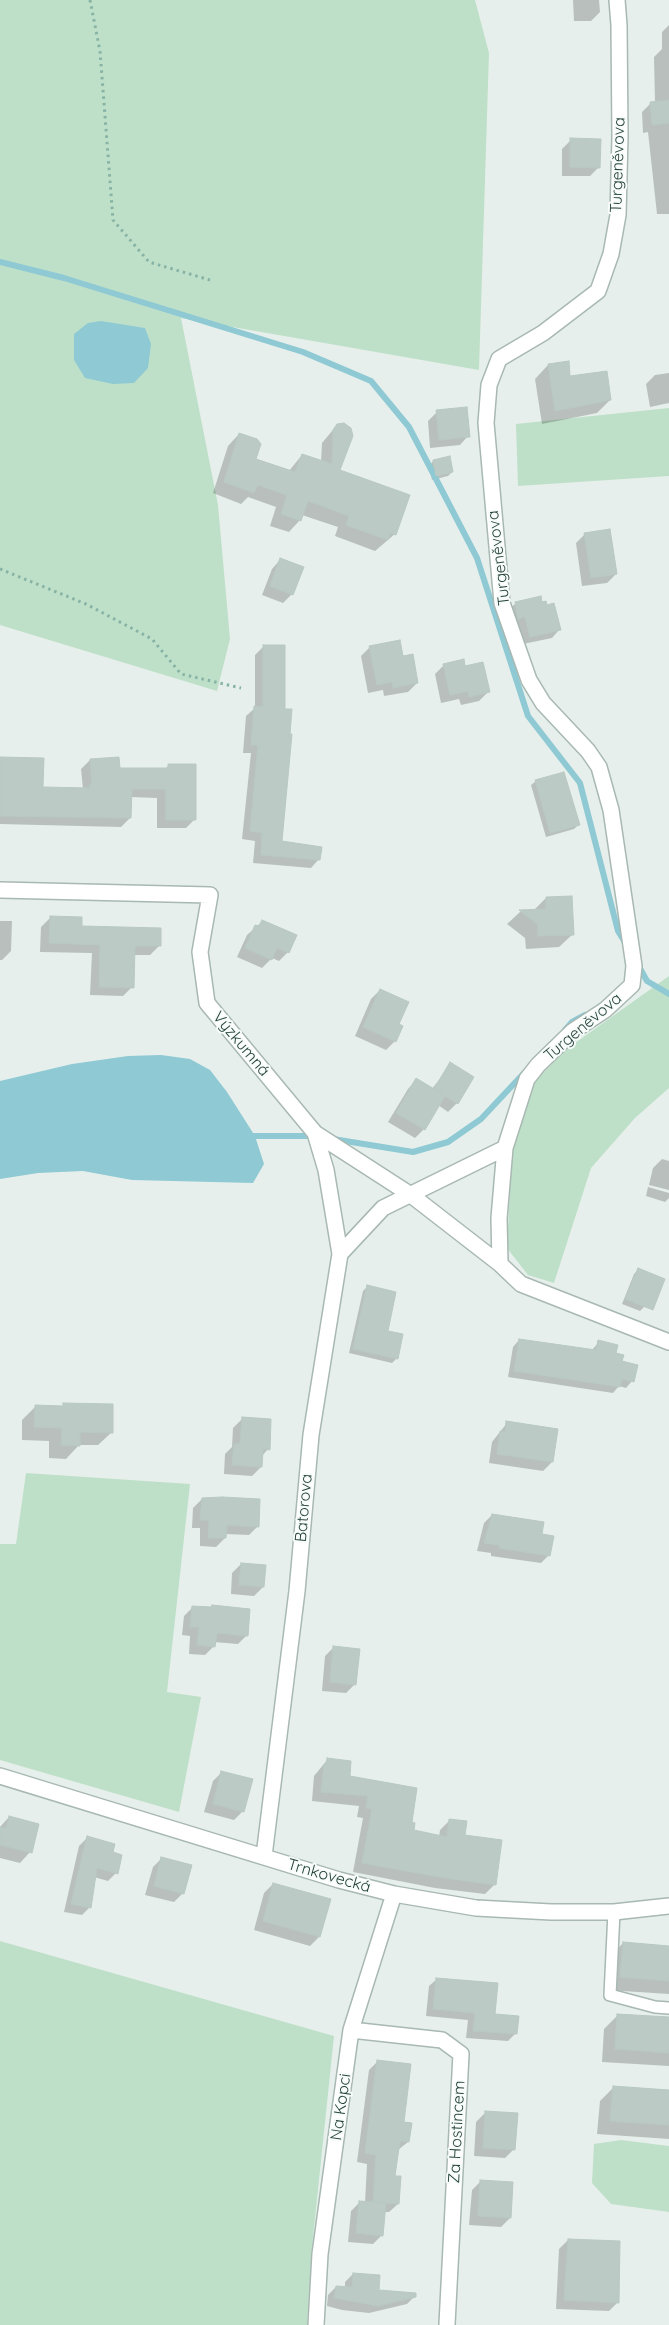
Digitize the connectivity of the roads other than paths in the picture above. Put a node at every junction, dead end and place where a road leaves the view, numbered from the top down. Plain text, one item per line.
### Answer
1 (617, 0) edge
2 (0, 890) edge
3 (315, 1133) junction
4 (505, 1148) junction
5 (411, 1195) junction
6 (340, 1254) junction
7 (500, 1264) junction
8 (669, 1342) edge
9 (0, 1776) edge
10 (264, 1856) junction
11 (394, 1894) junction
12 (669, 1906) edge
13 (614, 1912) junction
14 (669, 2008) edge
15 (352, 2030) junction
16 (447, 2324) edge
17 (316, 2325) edge

1 - 4 street, Turgeněvova
2 - 3 street, Výzkumná
3 - 5 street, Výzkumná
3 - 6 street, Batorova
4 - 5 street
4 - 7 street, Turgeněvova
5 - 6 street
5 - 7 street, Výzkumná
6 - 10 street, Batorova
7 - 8 street
9 - 10 street, Trnkovecká
10 - 11 street, Trnkovecká
11 - 13 street, Trnkovecká
11 - 15 street, Na Kopci
12 - 13 street, Trnkovecká
13 - 14 lane
15 - 16 street, Za Hostincem
15 - 17 street, Na Kopci

